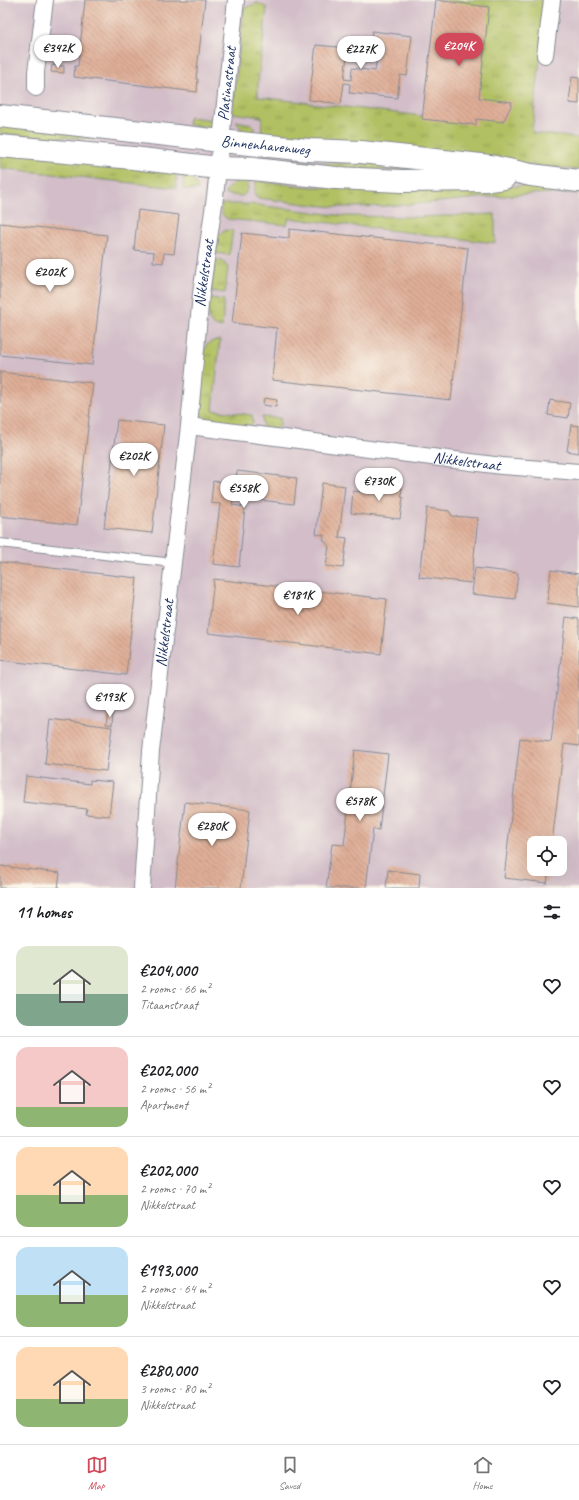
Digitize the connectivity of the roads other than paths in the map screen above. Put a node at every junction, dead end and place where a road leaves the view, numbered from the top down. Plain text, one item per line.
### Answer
1 (45, 0) edge
2 (236, 0) edge
3 (552, 0) edge
4 (546, 55) dead end
5 (36, 88) dead end
6 (0, 116) edge
7 (221, 141) junction
8 (0, 146) edge
9 (218, 168) junction
10 (531, 175) junction
11 (579, 181) edge
12 (189, 426) junction
13 (579, 472) edge
14 (0, 543) edge
15 (173, 563) junction
16 (142, 888) edge

1 - 5 street
2 - 7 street, Platinastraat
3 - 4 street
6 - 7 main road, Binnenhavenweg
7 - 9 street, Platinastraat
7 - 10 main road, Binnenhavenweg
8 - 9 main road, Binnenhavenweg
9 - 10 main road, Binnenhavenweg
9 - 12 street, Nikkelstraat
10 - 11 main road, Binnenhavenweg
12 - 13 street, Nikkelstraat
12 - 15 street, Nikkelstraat
14 - 15 lane
15 - 16 street, Nikkelstraat

